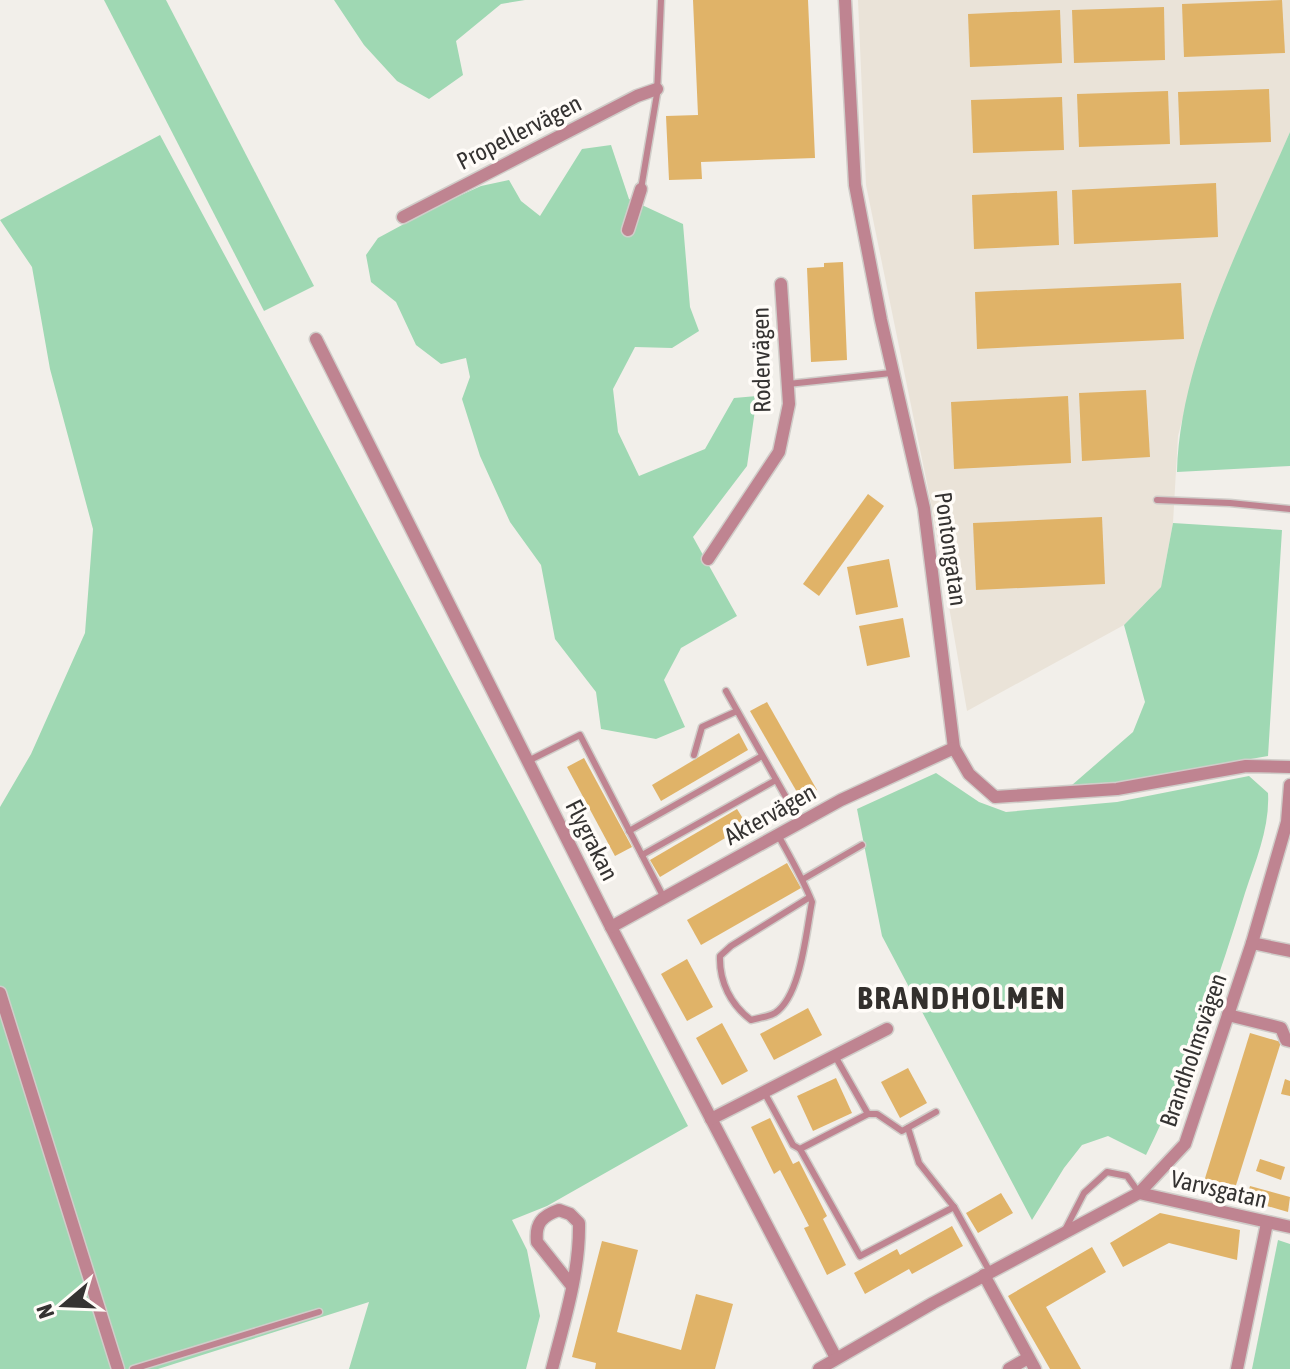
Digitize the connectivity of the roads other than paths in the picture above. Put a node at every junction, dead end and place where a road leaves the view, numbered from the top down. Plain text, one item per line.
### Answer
1 (661, 0) edge
2 (845, 0) edge
3 (657, 89) junction
4 (641, 189) joint
5 (403, 217) dead end
6 (628, 230) dead end
7 (781, 284) dead end
8 (316, 339) dead end
9 (893, 373) junction
10 (788, 384) junction
11 (1157, 500) dead end
12 (1290, 509) edge
13 (708, 559) dead end
14 (726, 691) dead end
15 (737, 711) junction
16 (954, 748) junction
17 (694, 755) dead end
18 (762, 756) junction
19 (528, 761) junction
20 (1290, 767) edge
21 (776, 780) junction
22 (1290, 785) edge
23 (800, 822) junction
24 (629, 831) junction
25 (778, 835) junction
26 (862, 845) dead end
27 (642, 855) junction
28 (805, 878) dead end
29 (810, 897) junction
30 (664, 898) junction
31 (611, 927) junction
32 (1252, 943) junction
33 (1290, 951) edge
34 (0, 993) edge
35 (1228, 1015) junction
36 (887, 1029) dead end
37 (1290, 1041) edge
38 (835, 1056) junction
39 (764, 1092) junction
40 (936, 1112) dead end
41 (868, 1114) junction
42 (711, 1119) junction
43 (908, 1128) junction
44 (800, 1149) junction
45 (1139, 1193) junction
46 (954, 1207) junction
47 (1267, 1223) junction
48 (1290, 1227) edge
49 (1064, 1232) junction
50 (987, 1274) junction
51 (572, 1286) junction
52 (319, 1312) dead end
53 (836, 1358) junction
54 (1031, 1363) edge
55 (118, 1369) edge
56 (133, 1369) edge
57 (552, 1369) edge
58 (819, 1369) edge
59 (1009, 1369) edge
60 (1237, 1369) edge

1 - 3 lane
2 - 9 street, Pontongatan
3 - 4 lane
3 - 5 street, Propellervägen
4 - 6 street
7 - 10 street, Rodervägen
8 - 19 street, Flygrakan
9 - 10 lane
9 - 16 street, Pontongatan
10 - 13 street, Rodervägen
11 - 12 lane
14 - 15 lane
15 - 17 lane
15 - 18 lane
16 - 20 street, Pontongatan
16 - 23 street, Aktervägen
18 - 21 lane
18 - 24 lane
19 - 24 lane
19 - 31 street, Flygrakan
21 - 23 lane
21 - 27 lane
22 - 32 street, Brandholmsvägen
23 - 25 street, Aktervägen
24 - 27 lane
25 - 29 lane
25 - 30 street, Aktervägen
26 - 28 lane
27 - 30 lane
29 - 29 lane
30 - 31 street, Aktervägen
31 - 42 street, Flygrakan
32 - 33 street
32 - 35 street, Brandholmsvägen
34 - 55 street
35 - 37 street
35 - 45 street, Brandholmsvägen
36 - 38 street
38 - 39 street
38 - 41 lane
39 - 42 street
39 - 44 lane
40 - 43 lane
41 - 43 lane
41 - 44 lane
42 - 53 street, Flygrakan
43 - 46 lane
44 - 46 lane
45 - 47 street, Varvsgatan
45 - 49 street, Brandholmsvägen
45 - 49 lane
46 - 50 lane
47 - 48 street, Varvsgatan
47 - 60 street
49 - 50 street, Brandholmsvägen
50 - 53 street, Brandholmsvägen
50 - 54 street
51 - 51 street
51 - 57 street
52 - 56 lane
53 - 58 street, Brandholmsvägen
54 - 59 street

